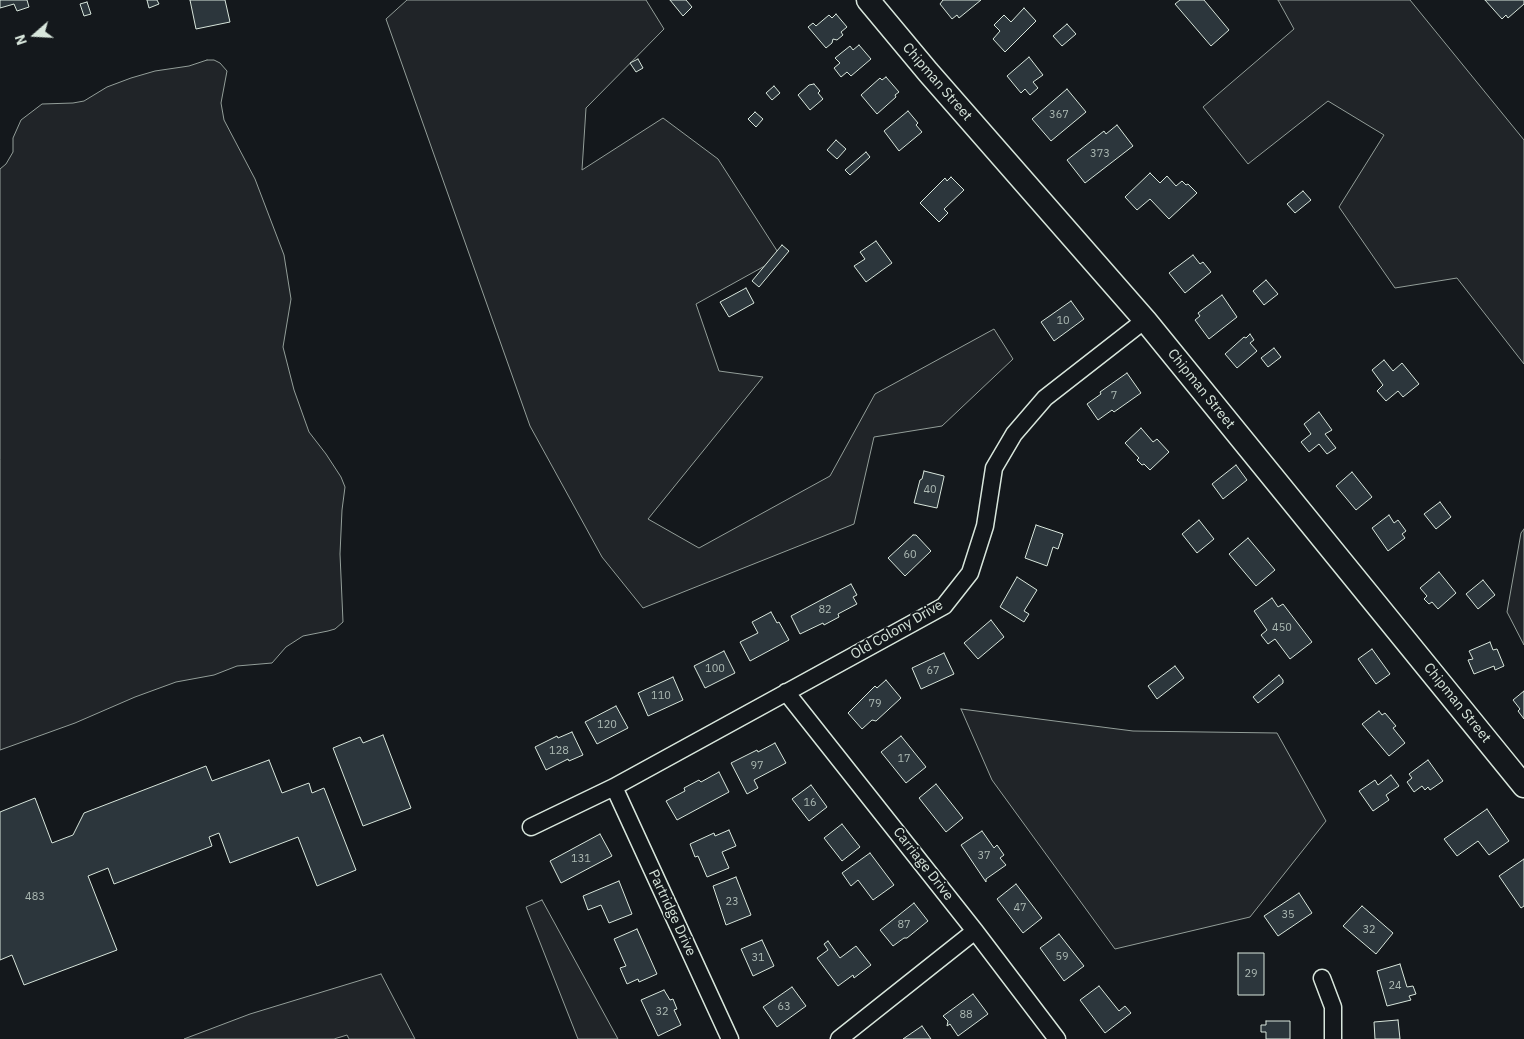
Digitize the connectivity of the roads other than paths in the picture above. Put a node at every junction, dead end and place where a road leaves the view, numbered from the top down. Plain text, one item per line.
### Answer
1 (868, 0) edge
2 (1146, 320) junction
3 (786, 692) junction
4 (1524, 786) edge
5 (614, 787) junction
6 (531, 827) dead end
7 (975, 931) junction
8 (1322, 978) dead end
9 (730, 1039) edge
10 (839, 1039) edge
11 (1057, 1039) edge
12 (1332, 1039) edge

1 - 2 street, Chipman Street
2 - 3 street, Old Colony Drive
2 - 4 street, Chipman Street
3 - 5 street, Old Colony Drive
3 - 7 street, Carriage Drive
5 - 6 street, Old Colony Drive
5 - 9 street, Partridge Drive
7 - 10 street
7 - 11 street, Carriage Drive
8 - 12 street

